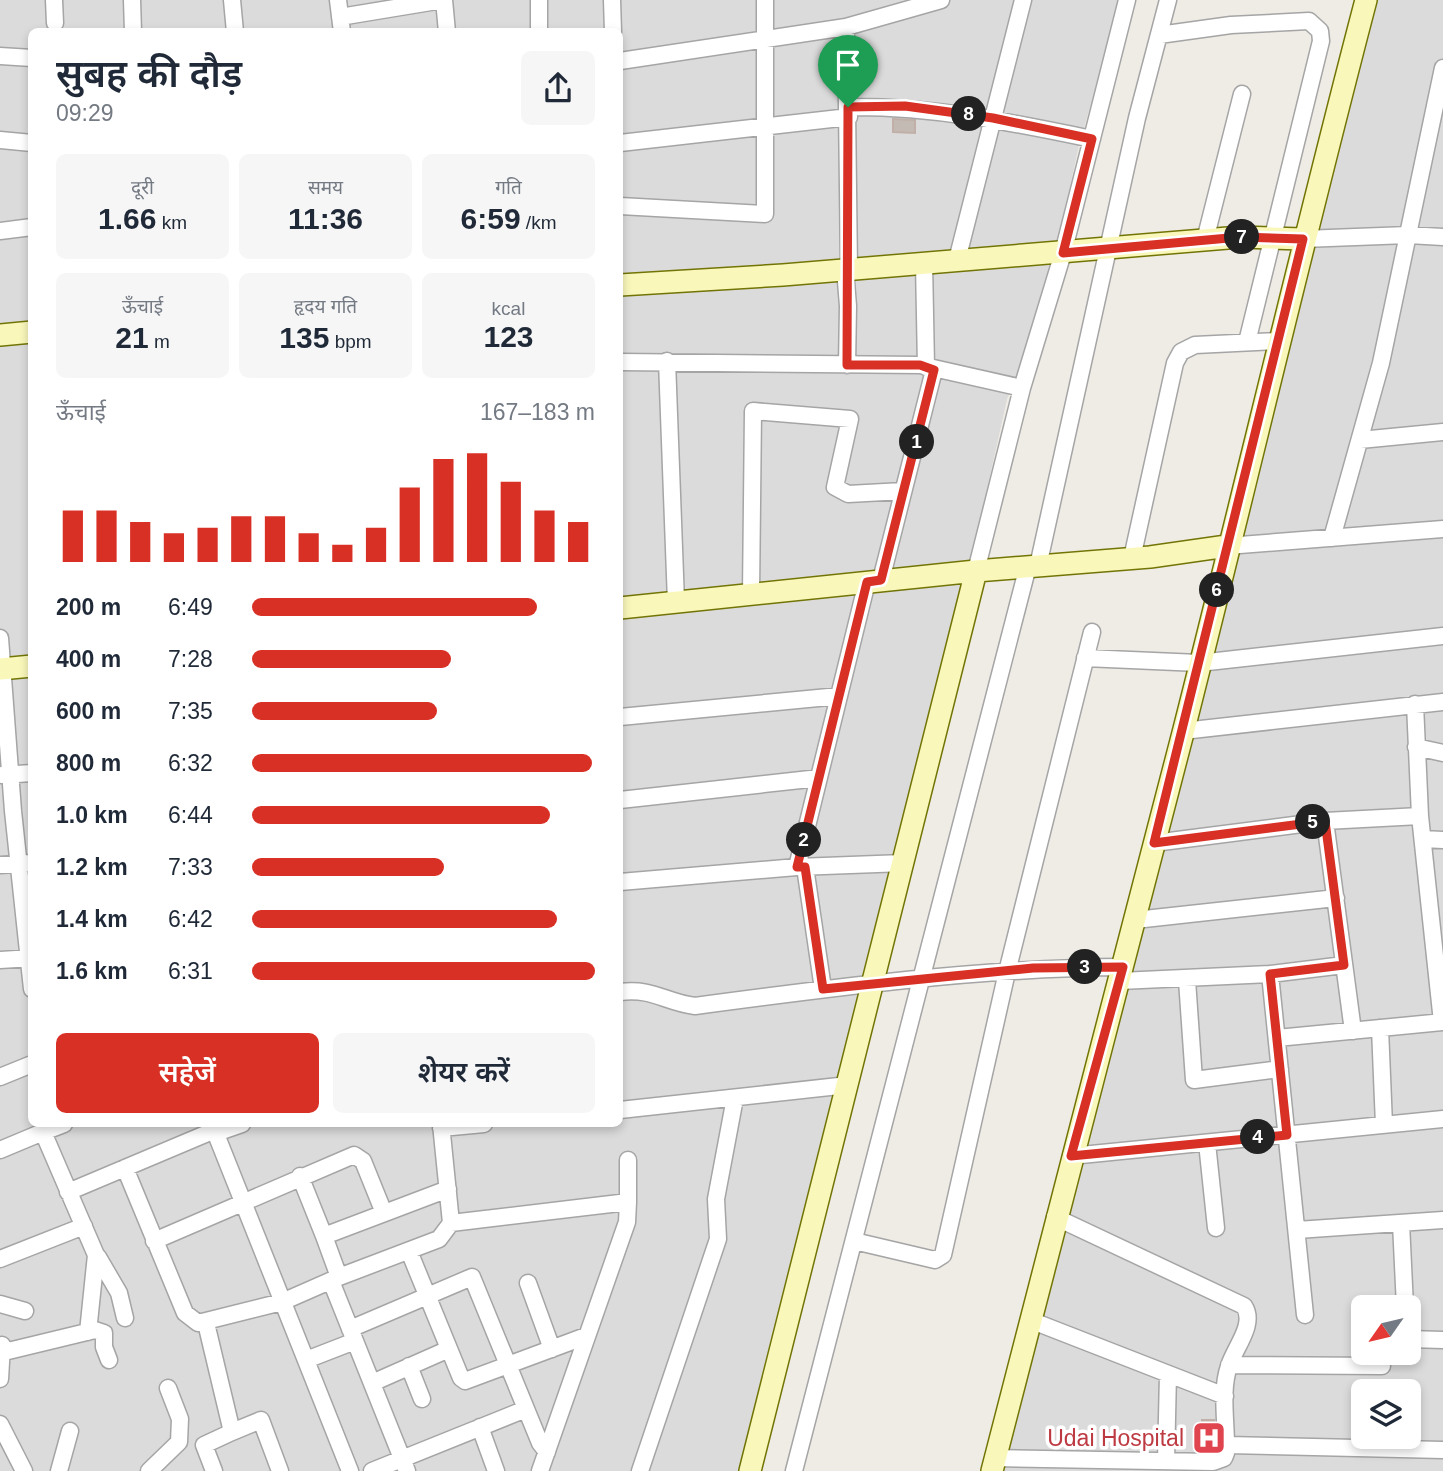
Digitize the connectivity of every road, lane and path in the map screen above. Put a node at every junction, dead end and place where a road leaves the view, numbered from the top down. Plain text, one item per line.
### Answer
1 (54, 0) edge
2 (132, 0) edge
3 (232, 0) edge
4 (338, 0) edge
5 (444, 0) edge
6 (539, 0) edge
7 (612, 0) edge
8 (765, 0) edge
9 (941, 0) edge
10 (1023, 0) edge
11 (1127, 0) edge
12 (1168, 0) edge
13 (1366, 0) edge
14 (375, 6) edge
15 (55, 23) dead end
16 (341, 24) edge
17 (846, 27) junction
18 (134, 28) edge
19 (235, 28) edge
20 (447, 28) edge
21 (539, 28) edge
22 (613, 28) edge
23 (1159, 34) junction
24 (765, 41) junction
25 (0, 56) edge
26 (28, 58) edge
27 (623, 61) edge
28 (1443, 68) edge
29 (1242, 94) dead end
30 (848, 112) junction
31 (993, 118) junction
32 (765, 126) junction
33 (1436, 136) edge
34 (1092, 139) junction
35 (0, 140) edge
36 (623, 142) edge
37 (28, 143) edge
38 (623, 206) edge
39 (28, 227) edge
40 (0, 230) edge
41 (1408, 235) junction
42 (1272, 236) junction
43 (1443, 237) edge
44 (1303, 239) junction
45 (1205, 240) junction
46 (1108, 249) junction
47 (1063, 253) junction
48 (957, 260) junction
49 (924, 263) junction
50 (847, 269) junction
51 (623, 285) edge
52 (28, 332) edge
53 (0, 335) edge
54 (1278, 341) junction
55 (1247, 342) junction
56 (667, 361) junction
57 (623, 362) edge
58 (847, 365) junction
59 (930, 368) junction
60 (1022, 388) junction
61 (1443, 432) edge
62 (1360, 440) junction
63 (903, 491) junction
64 (1443, 529) edge
65 (1332, 538) junction
66 (1227, 546) junction
67 (1132, 558) junction
68 (1033, 566) junction
69 (976, 571) junction
70 (874, 581) junction
71 (751, 594) junction
72 (676, 602) junction
73 (623, 608) edge
74 (1092, 632) dead end
75 (1443, 636) edge
76 (0, 638) edge
77 (1085, 658) junction
78 (1199, 663) junction
79 (28, 666) edge
80 (1, 669) edge
81 (839, 696) junction
82 (1443, 702) edge
83 (1415, 704) junction
84 (623, 717) edge
85 (1183, 732) junction
86 (1416, 747) junction
87 (1443, 753) edge
88 (28, 773) edge
89 (5, 775) edge
90 (819, 778) junction
91 (623, 800) edge
92 (1420, 816) junction
93 (1325, 821) junction
94 (1423, 839) junction
95 (1443, 840) edge
96 (1154, 843) junction
97 (25, 863) edge
98 (904, 863) junction
99 (0, 865) edge
100 (801, 867) junction
101 (623, 882) edge
102 (1336, 898) junction
103 (1135, 920) junction
104 (28, 934) edge
105 (1439, 953) edge
106 (28, 958) edge
107 (0, 960) edge
108 (1344, 965) junction
109 (1007, 972) junction
110 (1122, 974) junction
111 (1270, 974) junction
112 (919, 979) junction
113 (1187, 980) junction
114 (874, 984) junction
115 (823, 989) junction
116 (623, 992) edge
117 (1443, 1022) edge
118 (1380, 1028) junction
119 (1353, 1031) junction
120 (1277, 1038) junction
121 (28, 1066) edge
122 (1280, 1069) junction
123 (0, 1077) edge
124 (848, 1085) junction
125 (735, 1098) junction
126 (623, 1110) edge
127 (1443, 1119) edge
128 (1384, 1125) junction
129 (56, 1127) edge
130 (441, 1127) edge
131 (214, 1129) edge
132 (43, 1132) junction
133 (1287, 1135) junction
134 (1207, 1143) junction
135 (0, 1150) edge
136 (1071, 1156) junction
137 (628, 1160) dead end
138 (125, 1168) junction
139 (300, 1176) junction
140 (448, 1189) junction
141 (68, 1192) junction
142 (243, 1200) junction
143 (628, 1202) junction
144 (384, 1213) junction
145 (1055, 1217) junction
146 (1443, 1220) edge
147 (451, 1223) junction
148 (1401, 1223) junction
149 (83, 1226) junction
150 (1216, 1228) dead end
151 (1297, 1230) junction
152 (324, 1236) junction
153 (154, 1241) junction
154 (854, 1241) junction
155 (409, 1251) junction
156 (96, 1255) junction
157 (0, 1259) edge
158 (335, 1279) junction
159 (527, 1283) dead end
160 (1404, 1295) edge
161 (428, 1296) junction
162 (282, 1302) junction
163 (0, 1304) edge
164 (24, 1311) dead end
165 (1305, 1315) dead end
166 (125, 1318) dead end
167 (1030, 1320) junction
168 (206, 1322) junction
169 (88, 1332) junction
170 (353, 1335) junction
171 (586, 1336) junction
172 (1421, 1339) edge
173 (1443, 1339) edge
174 (2, 1348) edge
175 (449, 1349) junction
176 (552, 1349) junction
177 (109, 1360) dead end
178 (306, 1360) junction
179 (409, 1366) junction
180 (509, 1366) junction
181 (1228, 1366) junction
182 (1382, 1366) dead end
183 (1168, 1374) junction
184 (0, 1379) edge
185 (372, 1383) junction
186 (168, 1388) dead end
187 (1226, 1396) junction
188 (422, 1399) dead end
189 (526, 1409) junction
190 (480, 1427) junction
191 (1, 1428) edge
192 (70, 1432) dead end
193 (232, 1432) junction
194 (204, 1445) junction
195 (174, 1448) junction
196 (1443, 1450) edge
197 (547, 1452) junction
198 (1225, 1458) edge
199 (1166, 1461) junction
200 (993, 1464) edge
201 (404, 1465) edge
202 (1092, 1465) edge
203 (24, 1471) edge
204 (59, 1471) edge
205 (150, 1471) edge
206 (215, 1471) edge
207 (280, 1471) edge
208 (350, 1471) edge
209 (372, 1471) edge
210 (496, 1471) edge
211 (540, 1471) edge
212 (640, 1471) edge
213 (750, 1471) edge
214 (794, 1471) edge

1 - 15 street
2 - 18 street
3 - 19 street
4 - 16 street
5 - 14 street
5 - 20 street
6 - 21 street
7 - 22 street
8 - 24 street
9 - 17 street
10 - 31 street
11 - 34 street
12 - 23 street
13 - 44 street
14 - 16 street
17 - 24 street
17 - 30 street
23 - 42 street
23 - 46 street
24 - 27 street
24 - 32 street
25 - 26 street
28 - 33 street
29 - 45 street
30 - 31 street
30 - 32 street
30 - 50 street
31 - 34 street
31 - 48 street
32 - 36 street
32 - 38 street
33 - 41 street
34 - 47 street
35 - 37 street
39 - 40 street
41 - 43 street
41 - 44 street
41 - 62 street
42 - 44 street
42 - 45 street
42 - 55 street
44 - 54 street
45 - 46 street
46 - 47 street
46 - 68 street
47 - 48 street
47 - 60 street
48 - 49 street
49 - 50 street
49 - 59 street
50 - 51 street
50 - 58 street
52 - 53 street
54 - 55 street
54 - 66 street
55 - 67 street
56 - 57 street
56 - 58 street
56 - 72 street
58 - 59 street
59 - 60 street
59 - 63 street
60 - 69 street
61 - 62 street
62 - 65 street
63 - 70 street
63 - 71 street
64 - 65 street
65 - 66 street
66 - 67 street
66 - 78 street
67 - 68 street
68 - 69 street
68 - 112 street
69 - 70 street
69 - 98 street
70 - 71 street
70 - 81 street
71 - 72 street
72 - 73 street
74 - 77 street
75 - 78 street
76 - 80 street
77 - 78 street
77 - 109 street
78 - 85 street
79 - 80 street
80 - 89 street
81 - 84 street
81 - 90 street
82 - 83 street
83 - 85 street
83 - 86 street
85 - 96 street
86 - 87 street
86 - 92 street
88 - 89 street
89 - 97 street
90 - 91 street
90 - 100 street
92 - 93 street
92 - 94 street
93 - 96 street
93 - 102 street
94 - 95 street
94 - 105 street
96 - 103 street
97 - 99 street
97 - 104 street
98 - 100 street
98 - 114 street
100 - 101 street
100 - 115 street
102 - 103 street
102 - 108 street
103 - 110 street
105 - 117 street
106 - 107 street
108 - 111 street
108 - 119 street
109 - 110 street
109 - 112 street
109 - 154 street
110 - 113 street
110 - 136 street
111 - 113 street
111 - 120 street
112 - 114 street
112 - 154 street
113 - 122 street
114 - 115 street
114 - 124 street
115 - 116 street
117 - 118 street
118 - 119 street
118 - 128 street
119 - 120 street
120 - 122 street
121 - 123 street
122 - 133 street
124 - 125 street
124 - 213 street
125 - 126 street
125 - 212 street
127 - 128 street
128 - 133 street
129 - 132 street
130 - 140 street
131 - 138 street
131 - 142 street
132 - 135 street
132 - 141 street
133 - 134 street
133 - 151 street
134 - 136 street
134 - 150 street
136 - 145 street
137 - 143 street
138 - 141 street
138 - 153 street
139 - 142 street
139 - 144 street
139 - 152 street
140 - 144 street
140 - 147 street
141 - 149 street
142 - 153 street
142 - 162 street
143 - 147 street
143 - 171 street
144 - 152 street
145 - 167 street
145 - 181 street
146 - 148 street
147 - 155 street
148 - 151 street
148 - 160 street
149 - 156 street
149 - 157 street
151 - 165 street
152 - 158 street
153 - 168 street
154 - 214 street
155 - 158 street
155 - 161 street
156 - 166 street
156 - 169 street
158 - 162 street
158 - 170 street
159 - 176 street
161 - 170 street
161 - 175 street
161 - 180 street
162 - 168 street
162 - 178 street
163 - 164 street
167 - 183 street
167 - 200 street
168 - 193 street
169 - 174 street
169 - 177 street
170 - 178 street
170 - 185 street
171 - 176 street
171 - 197 street
172 - 173 street
174 - 184 street
175 - 179 street
175 - 180 street
176 - 180 street
178 - 208 street
179 - 185 street
179 - 188 street
180 - 189 street
181 - 182 street
181 - 187 street
183 - 187 street
183 - 199 street
185 - 201 street
186 - 195 street
187 - 198 street
189 - 190 street
189 - 197 street
190 - 201 street
190 - 210 street
191 - 203 street
192 - 204 street
193 - 194 street
193 - 207 street
194 - 195 street
194 - 206 street
195 - 205 street
196 - 198 street
197 - 211 street
198 - 199 street
199 - 202 street
200 - 202 street
201 - 209 street

